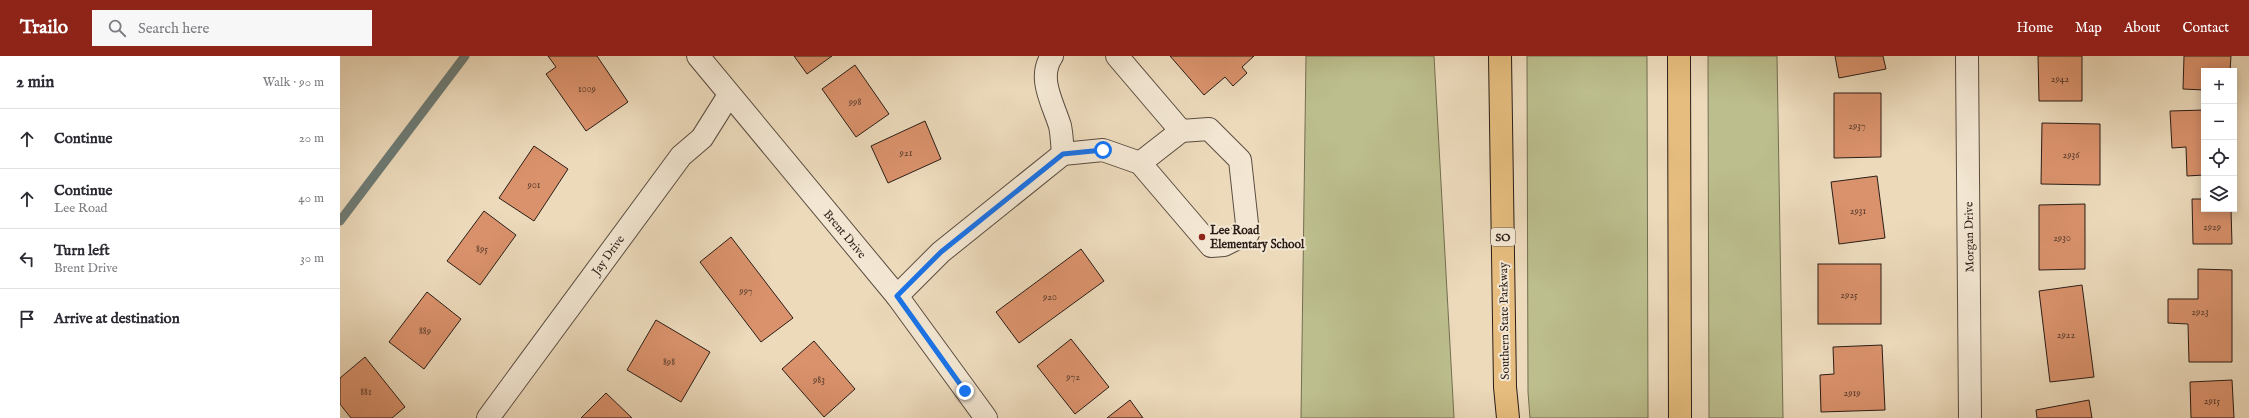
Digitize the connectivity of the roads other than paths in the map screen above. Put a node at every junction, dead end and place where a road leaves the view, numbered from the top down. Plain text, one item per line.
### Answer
1 (698, 56) edge
2 (1052, 56) edge
3 (1117, 56) edge
4 (1500, 56) edge
5 (1679, 56) edge
6 (1967, 56) edge
7 (729, 95) junction
8 (1181, 131) junction
9 (1063, 154) junction
10 (1140, 163) junction
11 (897, 296) junction
12 (488, 418) edge
13 (986, 418) edge
14 (1508, 418) edge
15 (1680, 418) edge
16 (1970, 418) edge

1 - 7 street, Brent Drive
2 - 9 street
3 - 8 street
4 - 14 highway, Southern State Parkway / SO
5 - 15 highway
6 - 16 street, Morgan Drive
7 - 11 street, Brent Drive
7 - 12 street, Jay Drive
8 - 10 street
8 - 10 street
9 - 10 street
9 - 11 street
11 - 13 street, Brent Drive

